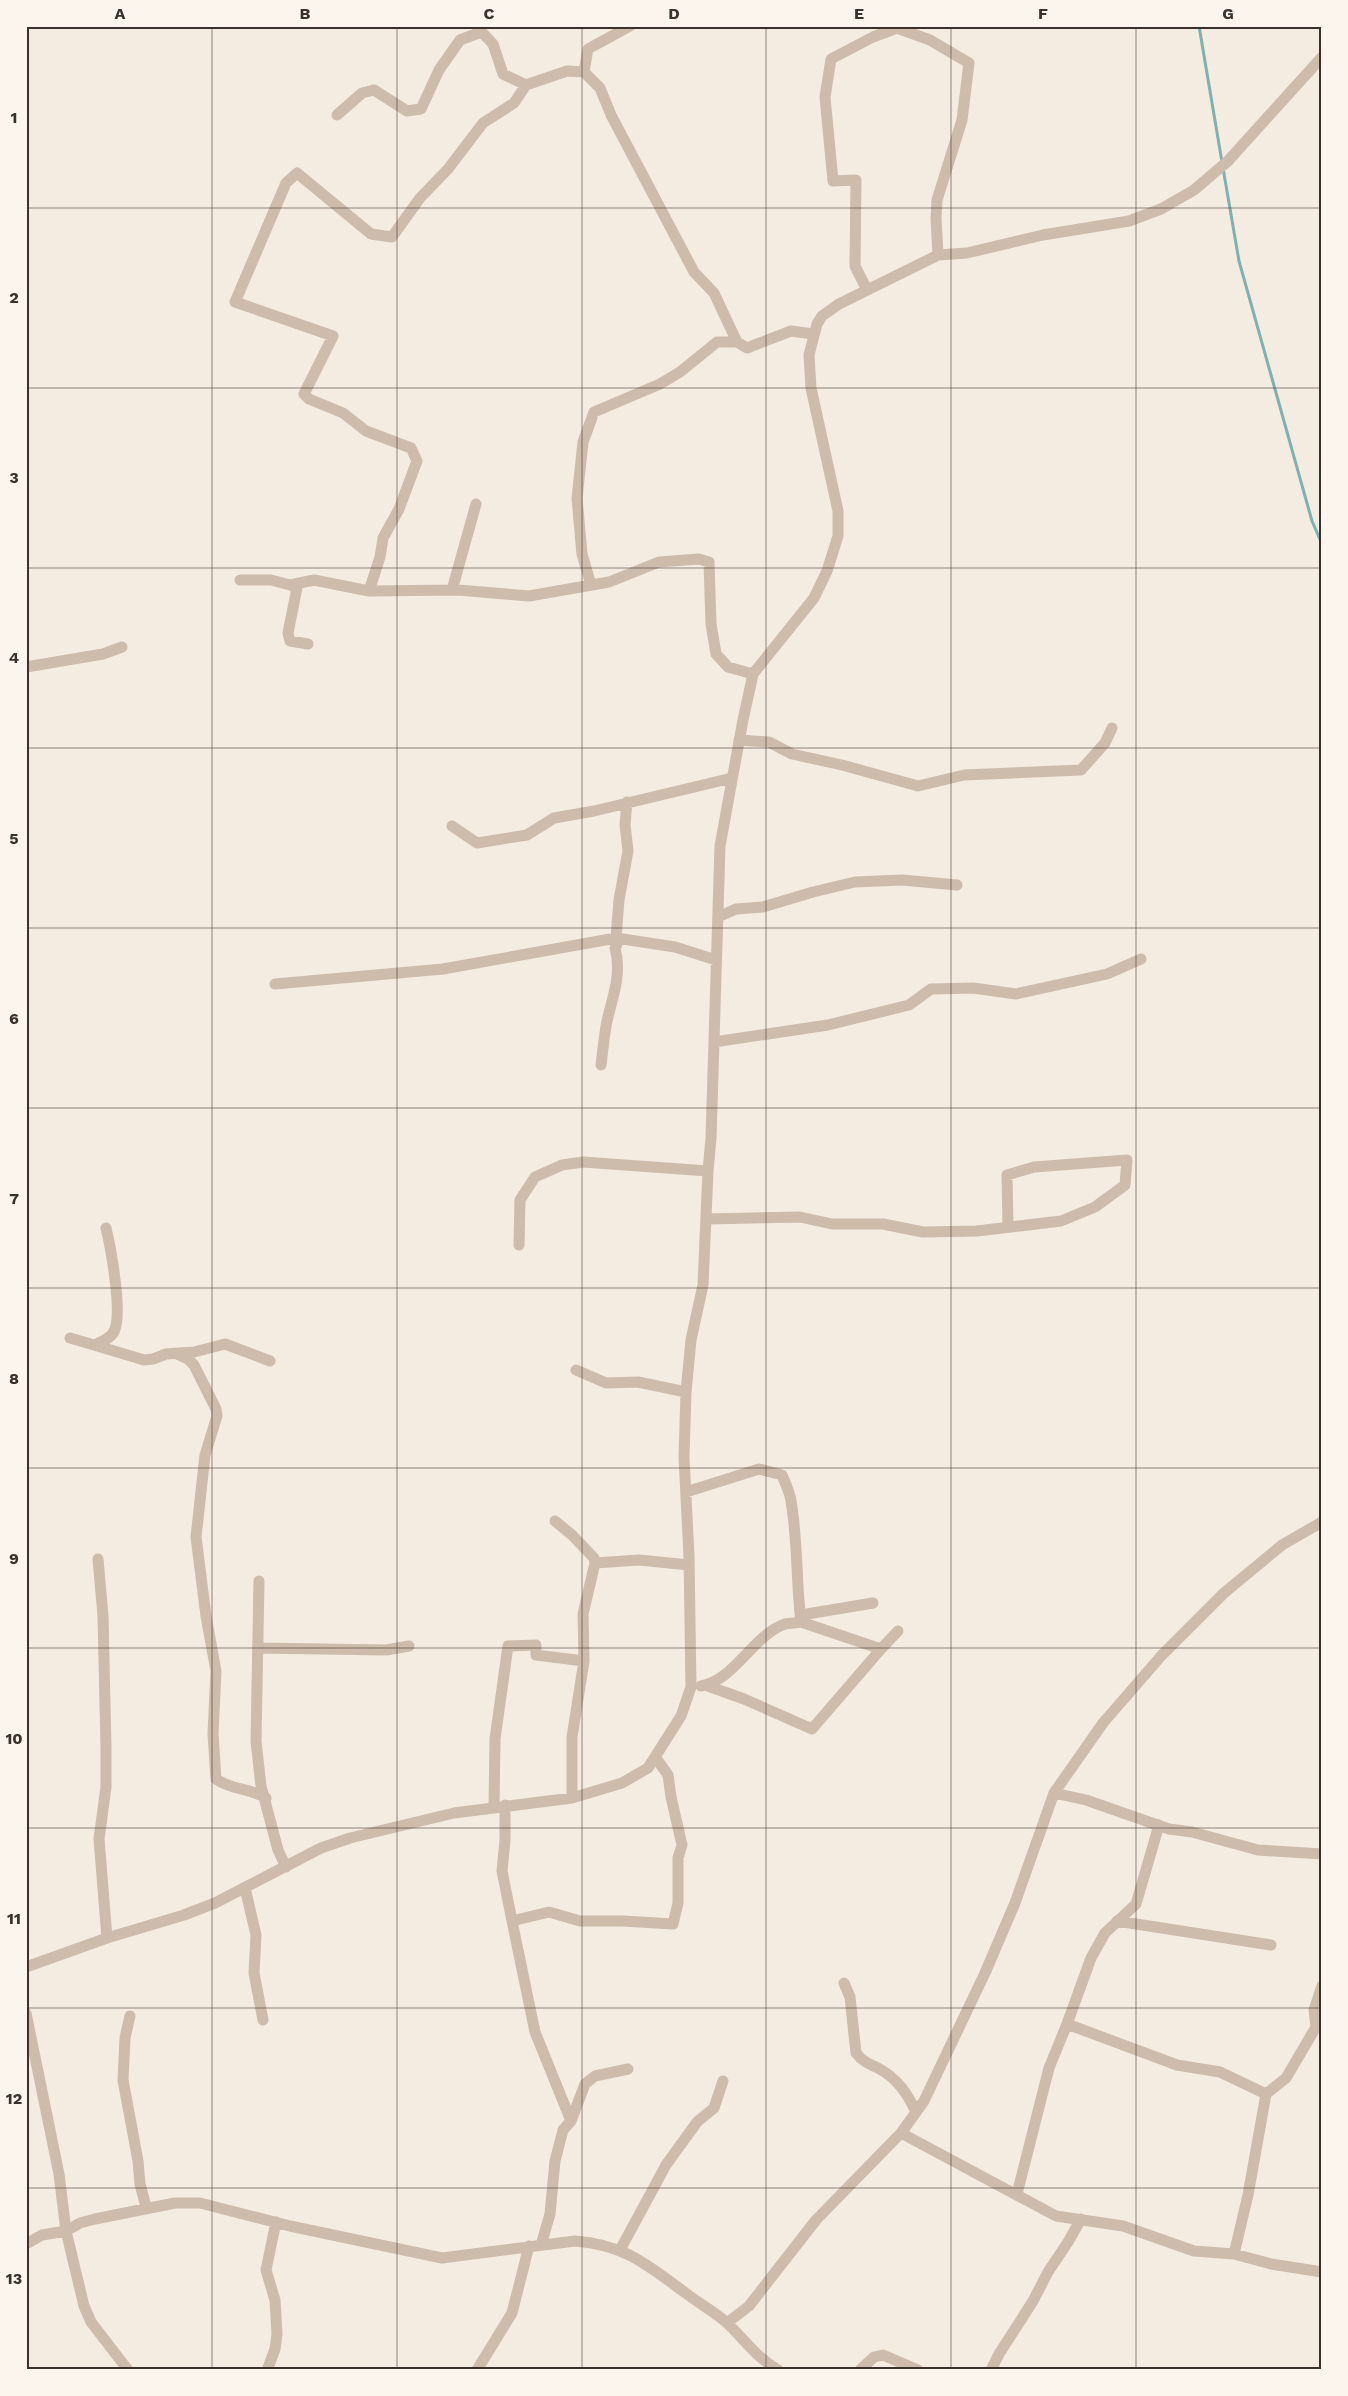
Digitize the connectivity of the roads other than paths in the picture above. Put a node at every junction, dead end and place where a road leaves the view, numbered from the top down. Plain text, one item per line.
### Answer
1 (630, 26) edge
2 (478, 29) edge
3 (1322, 58) edge
4 (584, 72) junction
5 (526, 85) junction
6 (337, 115) dead end
7 (938, 255) junction
8 (867, 290) junction
9 (813, 334) junction
10 (737, 342) junction
11 (476, 504) dead end
12 (240, 580) dead end
13 (290, 585) junction
14 (591, 585) junction
15 (452, 590) junction
16 (369, 591) junction
17 (308, 644) dead end
18 (122, 647) dead end
19 (26, 667) edge
20 (753, 674) junction
21 (1112, 728) dead end
22 (739, 740) junction
23 (732, 778) junction
24 (627, 802) junction
25 (452, 826) dead end
26 (957, 885) dead end
27 (718, 917) junction
28 (618, 938) junction
29 (1141, 959) dead end
30 (716, 960) junction
31 (275, 984) dead end
32 (714, 1042) junction
33 (601, 1065) dead end
34 (708, 1171) junction
35 (707, 1219) junction
36 (1008, 1226) junction
37 (106, 1228) dead end
38 (519, 1245) dead end
39 (70, 1338) dead end
40 (94, 1346) junction
41 (175, 1353) junction
42 (270, 1361) dead end
43 (576, 1370) dead end
44 (686, 1392) junction
45 (686, 1492) junction
46 (555, 1521) dead end
47 (1322, 1522) edge
48 (98, 1559) dead end
49 (595, 1563) junction
50 (689, 1565) junction
51 (259, 1581) dead end
52 (873, 1603) dead end
53 (801, 1622) junction
54 (898, 1631) dead end
55 (408, 1646) dead end
56 (259, 1648) junction
57 (881, 1649) junction
58 (584, 1661) junction
59 (705, 1685) junction
60 (692, 1687) junction
61 (656, 1758) junction
62 (1054, 1793) junction
63 (266, 1798) junction
64 (572, 1798) junction
65 (500, 1806) junction
66 (1159, 1825) junction
67 (1322, 1854) edge
68 (286, 1867) junction
69 (245, 1888) junction
70 (512, 1921) junction
71 (1117, 1921) junction
72 (107, 1938) junction
73 (1271, 1945) dead end
74 (26, 1967) edge
75 (844, 1983) dead end
76 (1322, 1986) edge
77 (26, 2013) edge
78 (130, 2016) dead end
79 (263, 2020) dead end
80 (1067, 2024) junction
81 (628, 2069) dead end
82 (723, 2081) dead end
83 (1266, 2094) junction
84 (916, 2112) junction
85 (571, 2121) junction
86 (901, 2134) junction
87 (1017, 2194) junction
88 (146, 2207) junction
89 (1081, 2219) junction
90 (276, 2222) junction
91 (66, 2231) junction
92 (26, 2244) edge
93 (535, 2245) junction
94 (620, 2250) junction
95 (1234, 2254) junction
96 (1322, 2272) edge
97 (727, 2323) junction
98 (268, 2368) dead end
99 (128, 2370) edge
100 (477, 2370) edge
101 (778, 2370) edge
102 (860, 2370) edge
103 (918, 2370) edge
104 (991, 2370) edge

1 - 4 street
2 - 5 street
2 - 6 street
3 - 7 street
4 - 5 street
4 - 10 street
5 - 16 street
7 - 8 street
7 - 8 street
8 - 9 street
9 - 10 street
9 - 20 street
10 - 14 street
11 - 15 street
12 - 13 street
13 - 16 street
13 - 17 street
14 - 15 street
14 - 20 street
15 - 16 street
18 - 19 street
20 - 22 street
21 - 22 street
22 - 23 street
23 - 24 street
23 - 27 street
24 - 25 street
24 - 28 street
26 - 27 street
27 - 30 street
28 - 30 street
28 - 31 street
28 - 33 street
29 - 32 street
30 - 32 street
32 - 34 street
34 - 35 street
34 - 38 street
35 - 36 street
35 - 44 street
36 - 36 street
37 - 40 street
39 - 40 street
40 - 41 street
41 - 42 street
41 - 63 street
43 - 44 street
44 - 45 street
45 - 50 street
45 - 53 street
46 - 49 street
47 - 62 street
48 - 72 street
49 - 50 street
49 - 58 street
50 - 60 street
51 - 56 street
52 - 53 street
53 - 57 street
53 - 59 street
54 - 57 street
55 - 56 street
56 - 63 street
57 - 59 street
58 - 64 street
58 - 65 street
59 - 60 street
60 - 61 street
61 - 64 street
61 - 70 street
62 - 66 street
62 - 84 street
63 - 68 street
64 - 65 street
65 - 68 street
65 - 70 street
66 - 67 street
66 - 71 street
68 - 69 street
69 - 72 street
69 - 79 street
70 - 85 street
71 - 73 street
71 - 80 street
72 - 74 street
75 - 84 street
76 - 83 street
77 - 91 street
78 - 88 street
80 - 83 street
80 - 87 street
81 - 85 street
82 - 94 street
83 - 95 street
84 - 86 street
85 - 93 street
86 - 87 street
86 - 97 street
87 - 89 street
88 - 90 street
88 - 91 street
89 - 95 street
89 - 104 street
90 - 93 street
90 - 98 street
91 - 92 street
91 - 99 street
93 - 94 street
93 - 100 street
94 - 97 street
95 - 96 street
97 - 101 street
102 - 103 street

